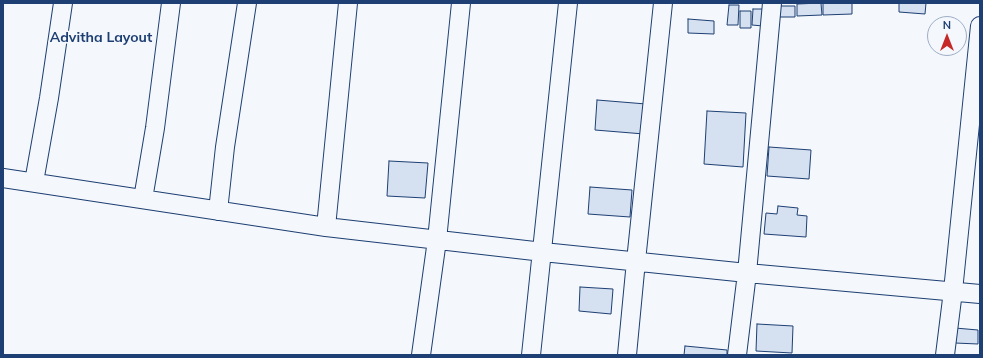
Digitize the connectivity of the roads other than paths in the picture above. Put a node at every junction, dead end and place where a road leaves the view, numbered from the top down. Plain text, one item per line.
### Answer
1 (63, 3) edge
2 (171, 3) edge
3 (247, 3) edge
4 (348, 3) edge
5 (460, 3) edge
6 (568, 3) edge
7 (663, 3) edge
8 (772, 3) edge
9 (980, 26) edge
10 (3, 178) edge
11 (34, 182) junction
12 (143, 199) junction
13 (218, 211) junction
14 (326, 227) junction
15 (437, 240) junction
16 (543, 252) junction
17 (636, 261) junction
18 (746, 273) junction
19 (953, 292) junction
20 (980, 294) edge
21 (421, 355) edge
22 (531, 355) edge
23 (627, 355) edge
24 (737, 355) edge
25 (945, 355) edge

1 - 11 street
2 - 12 street
3 - 13 street
4 - 14 street
5 - 15 street
6 - 16 street
7 - 17 street
8 - 18 street
9 - 19 street
10 - 11 street
11 - 12 street
12 - 13 street
13 - 14 street
14 - 15 street
15 - 16 street
15 - 21 street
16 - 17 street
16 - 22 street
17 - 18 street
17 - 23 street
18 - 19 street
18 - 24 street
19 - 20 street
19 - 25 street

